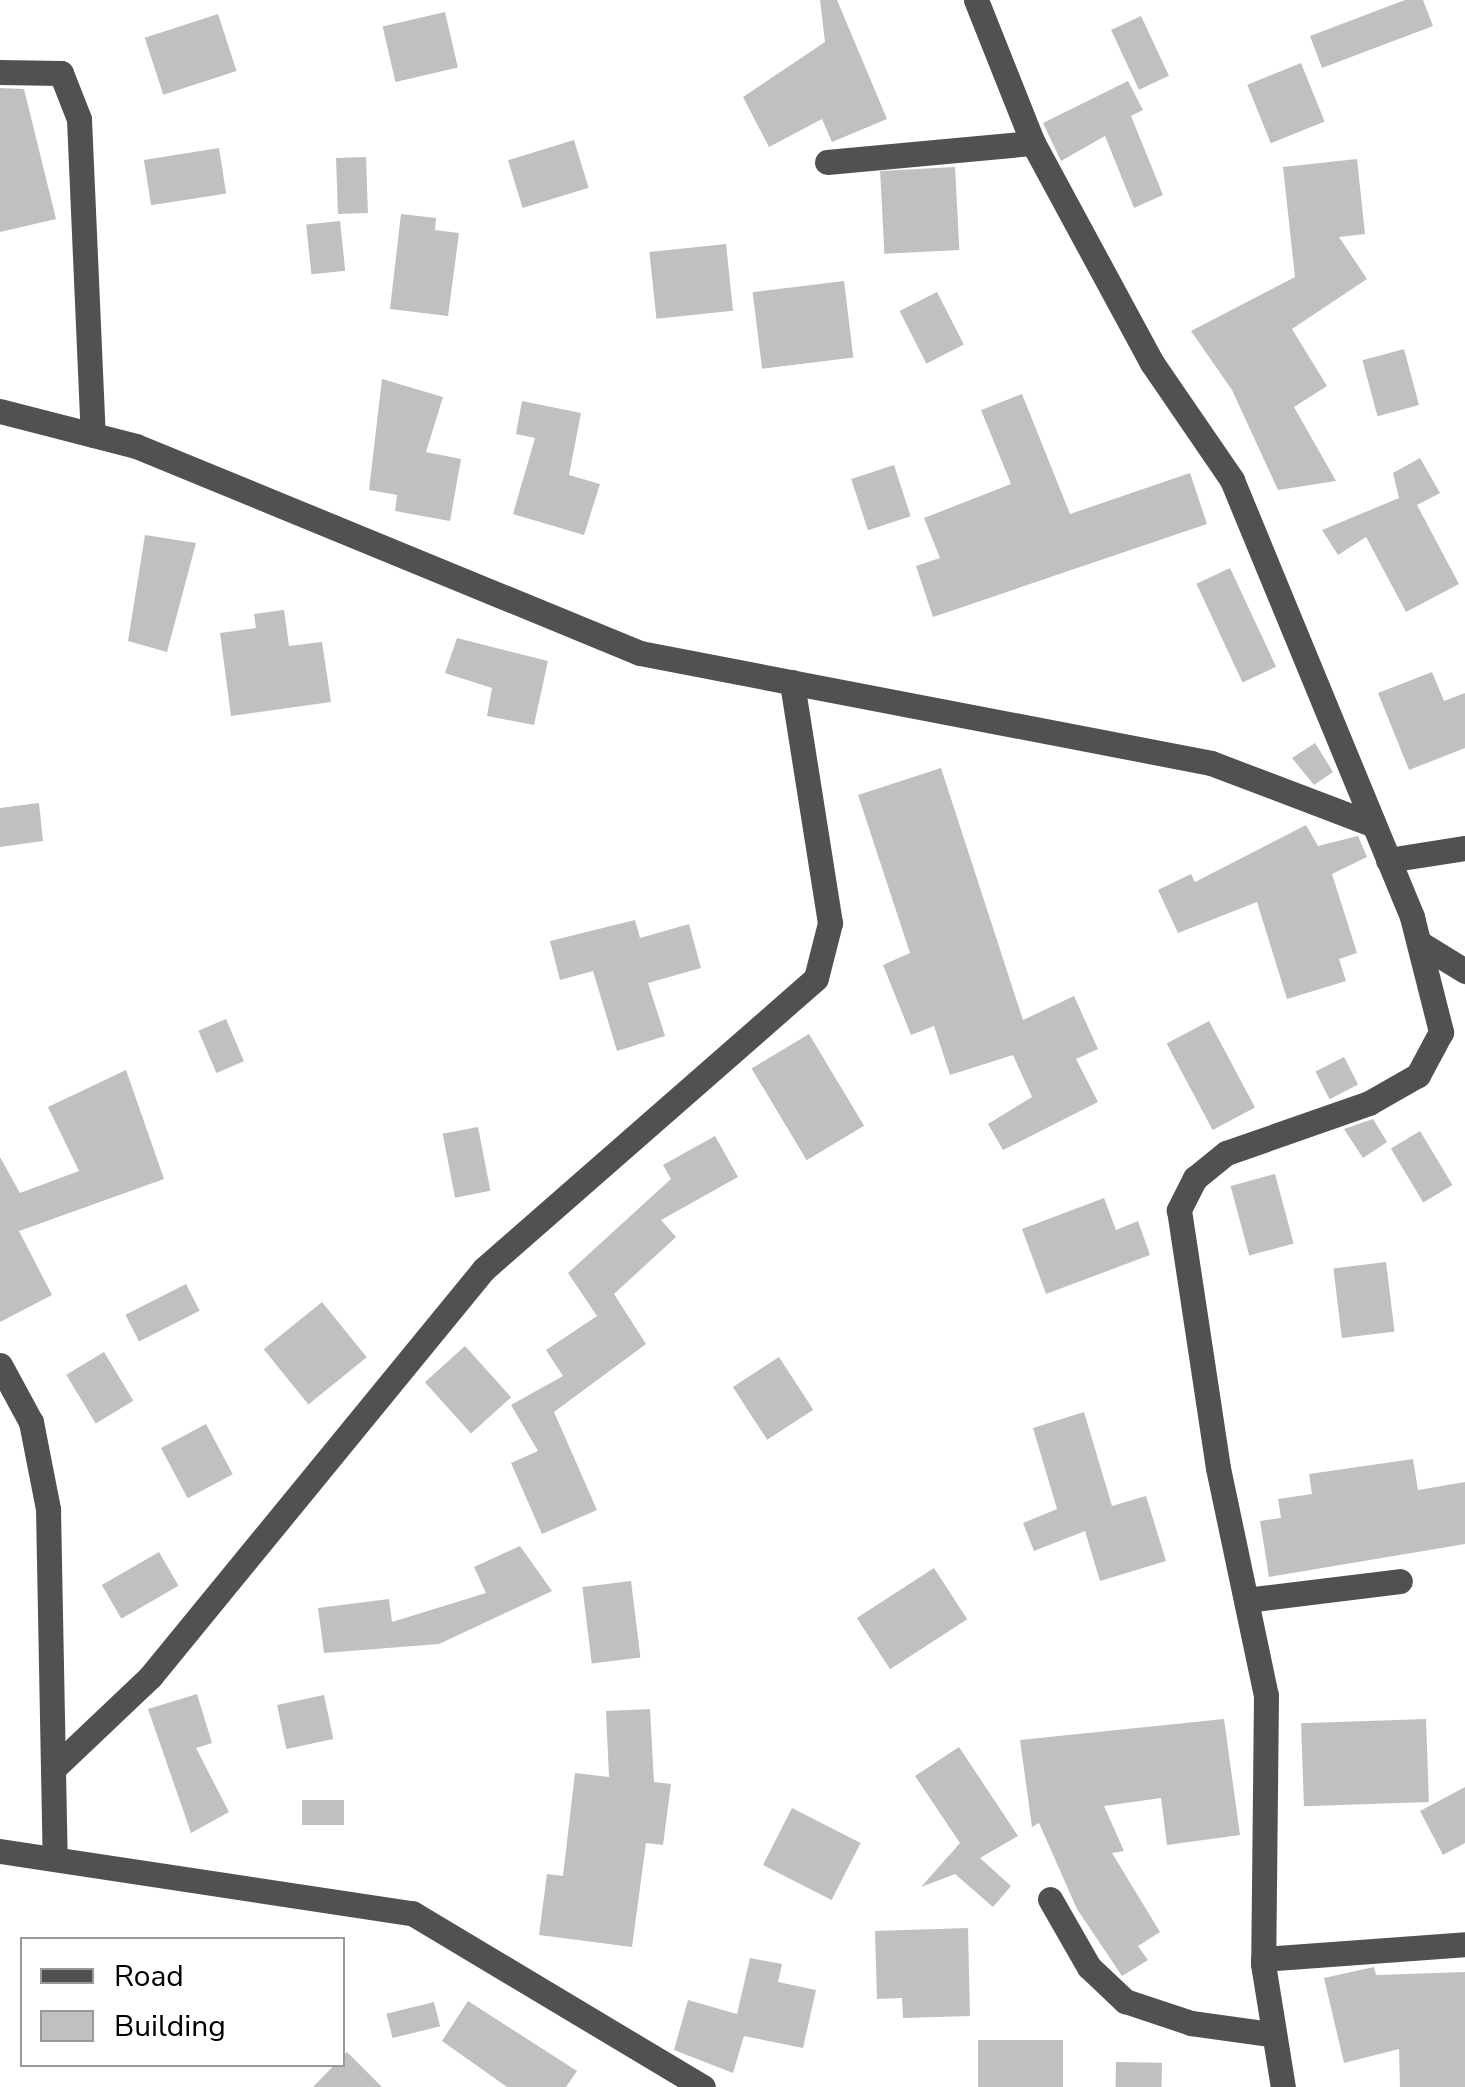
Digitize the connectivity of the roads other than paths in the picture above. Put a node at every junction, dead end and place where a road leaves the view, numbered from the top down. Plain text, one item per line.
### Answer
1 (976, 0) edge
2 (0, 72) edge
3 (1033, 143) junction
4 (827, 162) dead end
5 (0, 411) edge
6 (93, 435) junction
7 (792, 682) junction
8 (1374, 825) junction
9 (1465, 848) edge
10 (1388, 860) junction
11 (1421, 944) junction
12 (1465, 971) edge
13 (0, 1365) edge
14 (1400, 1581) dead end
15 (1246, 1600) junction
16 (53, 1769) junction
17 (0, 1851) edge
18 (56, 1858) junction
19 (1050, 1899) dead end
20 (1465, 1944) edge
21 (1263, 1959) junction
22 (1270, 2034) junction
23 (703, 2087) edge
24 (1283, 2087) edge

1 - 3 street
2 - 6 street
3 - 4 street
3 - 8 street
5 - 6 street
6 - 7 street
7 - 8 street
7 - 16 street
8 - 10 street
9 - 10 street
10 - 11 street
11 - 12 street
11 - 15 street
13 - 16 street
14 - 15 street
15 - 21 street
16 - 18 street
17 - 18 street
18 - 23 street
19 - 22 street
20 - 21 street
21 - 22 street
22 - 24 street

